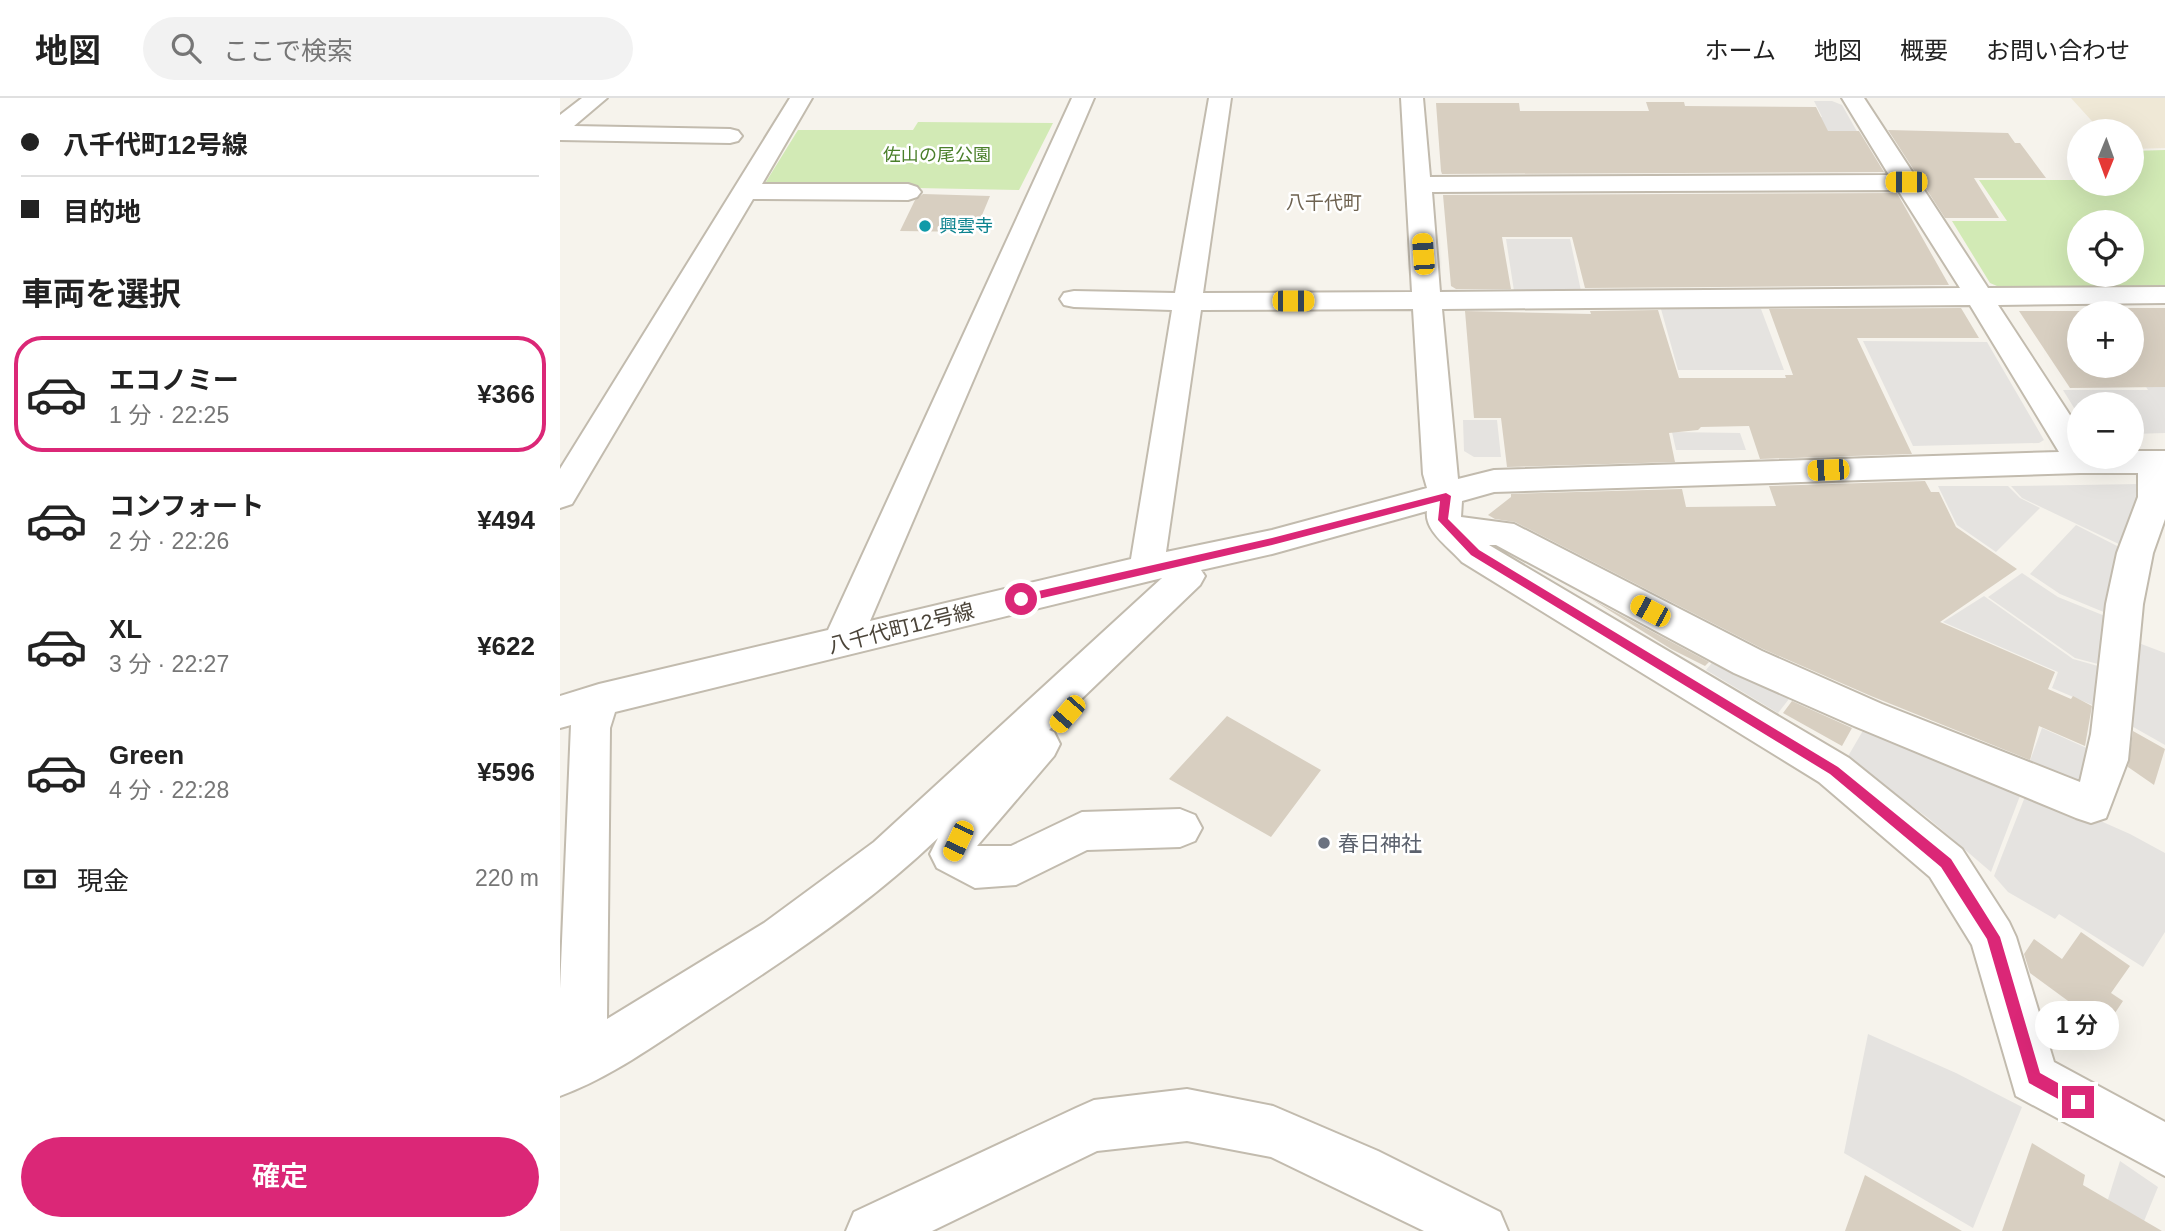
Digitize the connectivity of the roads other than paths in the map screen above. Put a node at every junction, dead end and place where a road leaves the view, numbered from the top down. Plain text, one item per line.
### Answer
1 (596, 98) edge
2 (801, 98) edge
3 (1083, 98) edge
4 (1220, 98) edge
5 (1412, 98) edge
6 (1853, 98) edge
7 (560, 126) edge
8 (560, 133) edge
9 (730, 136) dead end
10 (1906, 182) junction
11 (1418, 185) junction
12 (743, 191) junction
13 (908, 192) dead end
14 (2165, 295) edge
15 (1978, 296) junction
16 (1074, 299) dead end
17 (1426, 300) junction
18 (1186, 302) junction
19 (2067, 435) edge
20 (2067, 462) edge
21 (2158, 462) edge
22 (560, 496) edge
23 (1451, 514) junction
24 (1171, 569) junction
25 (842, 642) junction
26 (580, 706) edge
27 (1180, 828) dead end
28 (571, 1067) edge
29 (2165, 1150) edge
30 (873, 1231) edge
31 (1481, 1231) edge

1 - 7 street
2 - 12 street
3 - 25 street
4 - 18 street
5 - 11 street
6 - 10 street
8 - 9 street
10 - 11 street
10 - 15 street
11 - 17 street
12 - 13 street
12 - 22 street
14 - 15 street
15 - 17 street
15 - 19 street
16 - 18 street
17 - 18 street
17 - 23 street
18 - 24 street
20 - 23 street
21 - 23 street
23 - 24 street, 八千代町12号線
23 - 29 street
24 - 25 street, 八千代町12号線
24 - 27 street
24 - 28 street
25 - 26 street, 八千代町12号線
26 - 28 street
30 - 31 street

